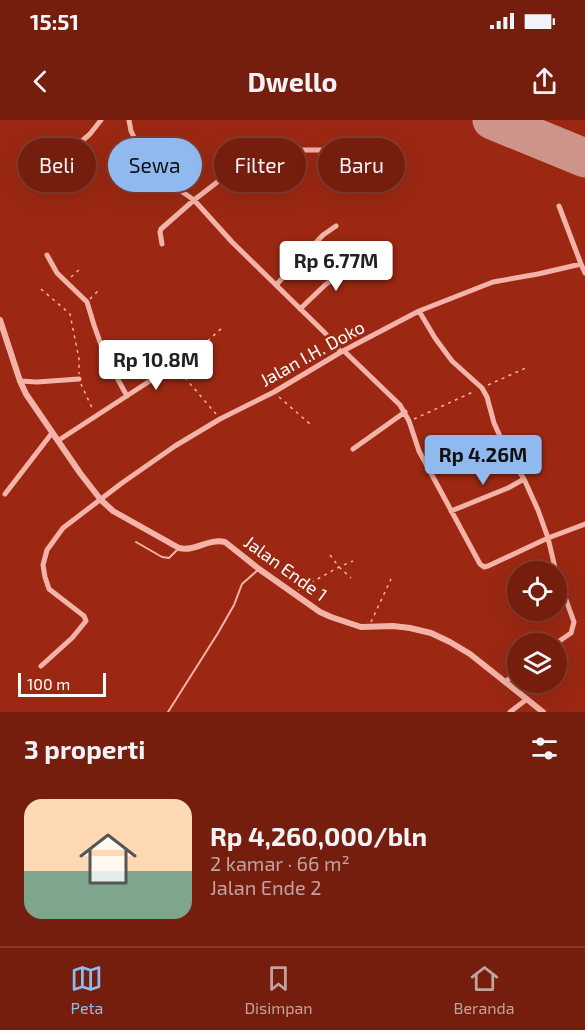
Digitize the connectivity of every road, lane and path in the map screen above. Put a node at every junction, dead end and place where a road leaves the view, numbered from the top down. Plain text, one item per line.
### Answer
1 (101, 120) edge
2 (129, 120) edge
3 (85, 138) edge
4 (318, 151) edge
5 (194, 200) junction
6 (559, 206) dead end
7 (336, 226) dead end
8 (162, 244) dead end
9 (47, 255) dead end
10 (359, 260) dead end
11 (581, 264) junction
12 (81, 268) dead end
13 (585, 273) edge
14 (66, 282) junction
15 (276, 285) junction
16 (41, 289) dead end
17 (98, 291) dead end
18 (87, 302) junction
19 (300, 309) junction
20 (419, 311) junction
21 (0, 320) edge
22 (224, 326) dead end
23 (343, 352) junction
24 (176, 367) junction
25 (528, 367) dead end
26 (79, 379) junction
27 (20, 381) junction
28 (482, 388) junction
29 (274, 392) junction
30 (127, 396) junction
31 (405, 412) junction
32 (95, 416) junction
33 (220, 419) junction
34 (409, 421) junction
35 (310, 424) dead end
36 (52, 434) junction
37 (59, 440) junction
38 (353, 449) dead end
39 (524, 479) junction
40 (5, 494) dead end
41 (101, 500) junction
42 (450, 512) junction
43 (585, 524) edge
44 (548, 538) junction
45 (136, 542) dead end
46 (179, 548) junction
47 (330, 555) dead end
48 (353, 561) dead end
49 (553, 561) edge
50 (339, 567) junction
51 (259, 569) junction
52 (351, 578) dead end
53 (391, 579) dead end
54 (294, 593) junction
55 (567, 603) edge
56 (368, 627) junction
57 (567, 636) edge
58 (41, 666) dead end
59 (505, 682) joint
60 (526, 699) junction
61 (168, 712) edge
62 (510, 712) edge
63 (543, 712) edge

1 - 3 street
2 - 5 street
4 - 5 street
5 - 8 street
5 - 15 street
6 - 11 street
7 - 15 street
9 - 14 street
10 - 19 street
11 - 13 street
11 - 20 street, Jalan I.H. Doko
12 - 14 path
14 - 18 street
15 - 19 street
16 - 26 path
17 - 18 path
18 - 30 street
19 - 23 street
20 - 23 street, Jalan I.H. Doko
20 - 28 street
21 - 27 street
22 - 24 path
23 - 29 street, Jalan I.H. Doko
23 - 31 street
24 - 30 street
24 - 33 path
25 - 28 path
26 - 27 street
26 - 32 path
27 - 36 street
28 - 34 path
28 - 39 street
29 - 33 street, Jalan I.H. Doko
29 - 35 path
30 - 32 street
31 - 34 street
31 - 38 street
32 - 37 street
33 - 41 street, Jalan I.H. Doko
34 - 42 street
36 - 37 street
36 - 40 street
37 - 41 street
39 - 42 street
39 - 44 street
41 - 46 street
41 - 58 street, Jalan I.H. Doko
42 - 44 street
43 - 44 street
44 - 49 street
45 - 46 lane
46 - 51 street, Jalan Ende 1
47 - 50 path
48 - 50 path
50 - 52 path
50 - 54 path
51 - 54 street, Jalan Ende 1
51 - 61 lane
53 - 56 path
54 - 56 street, Jalan Ende 1
55 - 57 street
56 - 59 street, Jalan Ende 1
59 - 60 street, Jalan Ende 1
60 - 62 street
60 - 63 street, Jalan Ende 1

